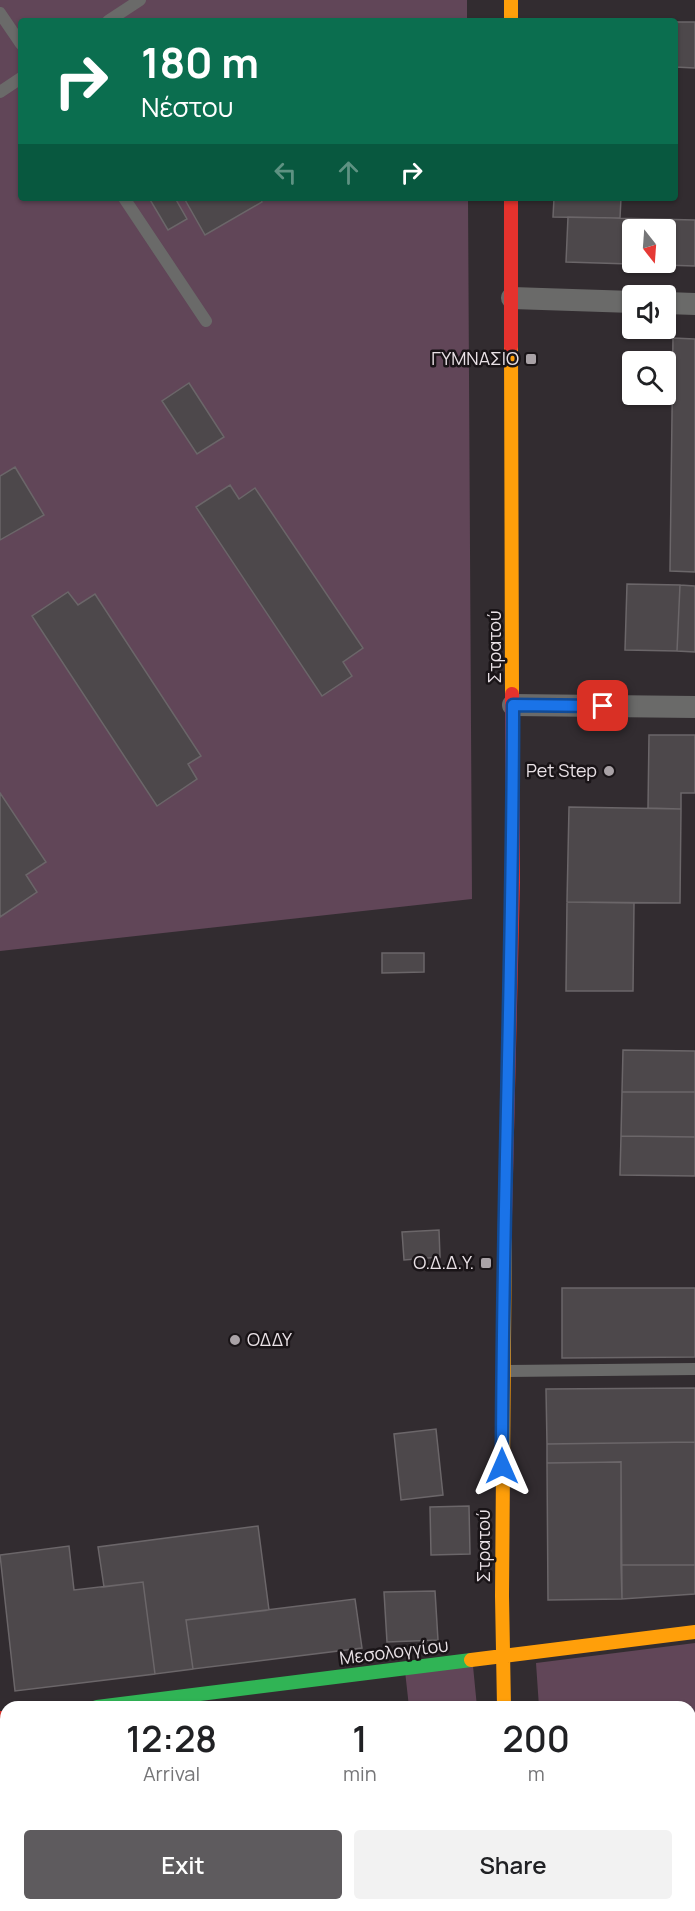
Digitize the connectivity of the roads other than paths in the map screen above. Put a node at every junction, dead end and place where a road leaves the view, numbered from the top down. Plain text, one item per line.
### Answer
1 (140, 0) edge
2 (511, 0) edge
3 (0, 13) edge
4 (113, 18) edge
5 (511, 18) edge
6 (18, 40) edge
7 (18, 80) edge
8 (0, 92) edge
9 (126, 201) edge
10 (511, 201) edge
11 (512, 298) junction
12 (622, 302) edge
13 (676, 303) edge
14 (695, 304) edge
15 (206, 321) dead end
16 (513, 705) junction
17 (695, 707) edge
18 (695, 1369) edge
19 (503, 1371) junction
20 (695, 1632) edge
21 (503, 1656) junction
22 (145, 1701) edge
23 (504, 1701) edge

1 - 4 lane
2 - 5 main road
3 - 6 lane
7 - 8 lane
9 - 15 lane
10 - 11 main road, Στρατού
11 - 12 street
11 - 16 main road, Στρατού
13 - 14 street
16 - 17 street
16 - 19 main road, Στρατού
18 - 19 lane
19 - 21 main road, Στρατού
20 - 21 main road, Μεσολογγίου
21 - 22 main road, Μεσολογγίου
21 - 23 main road, Στρατού

